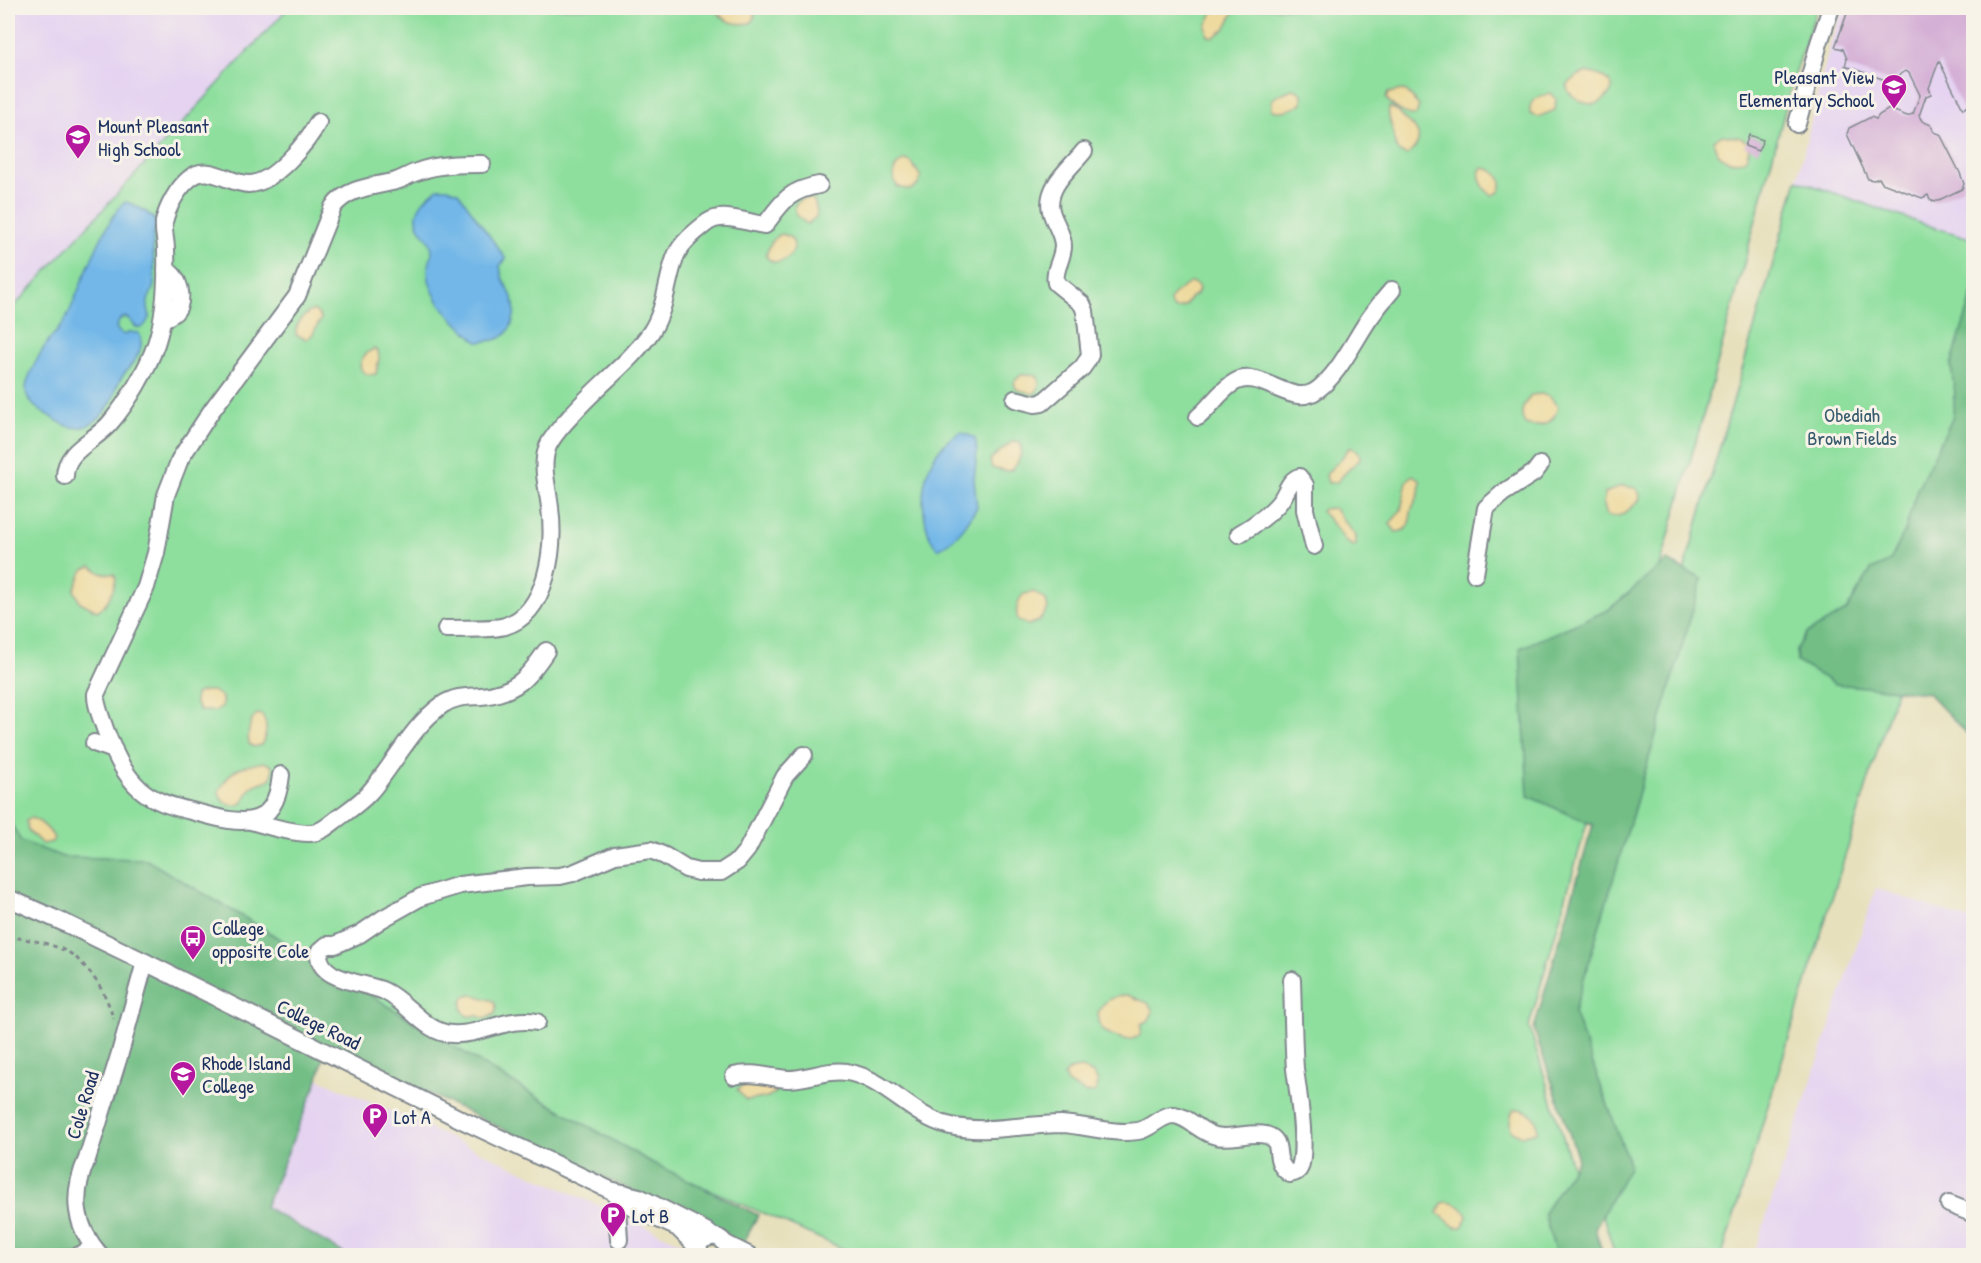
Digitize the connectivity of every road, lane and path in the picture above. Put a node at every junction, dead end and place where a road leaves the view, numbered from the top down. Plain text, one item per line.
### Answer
1 (1831, 8) edge
2 (318, 122) dead end
3 (1797, 124) dead end
4 (1084, 151) dead end
5 (482, 164) dead end
6 (819, 185) dead end
7 (1392, 290) dead end
8 (1015, 399) dead end
9 (1198, 417) dead end
10 (1540, 465) dead end
11 (64, 476) dead end
12 (1239, 534) dead end
13 (1314, 546) dead end
14 (1475, 574) dead end
15 (446, 629) dead end
16 (546, 651) dead end
17 (94, 743) dead end
18 (114, 750) junction
19 (804, 755) dead end
20 (280, 775) dead end
21 (251, 821) junction
22 (8, 898) edge
23 (8, 937) edge
24 (145, 962) junction
25 (1292, 980) dead end
26 (537, 1022) dead end
27 (114, 1023) dead end
28 (734, 1076) dead end
29 (618, 1194) junction
30 (1949, 1204) dead end
31 (1974, 1214) edge
32 (619, 1240) dead end
33 (722, 1245) edge
34 (98, 1252) edge
35 (700, 1252) edge
36 (78, 1256) edge
37 (750, 1256) edge

1 - 3 street
2 - 11 street
4 - 8 street
5 - 18 street
6 - 15 street
7 - 9 street
10 - 14 street
12 - 13 street
16 - 21 street
17 - 18 street
18 - 21 street
19 - 26 street
20 - 21 street
22 - 24 street, College Road
23 - 27 path
24 - 29 street, College Road
24 - 34 street, Cole Road
25 - 28 street
29 - 32 street
29 - 33 street, College Road
29 - 35 street, College Road
30 - 31 street
33 - 35 street, College Road
33 - 37 street, College Road
34 - 36 street

